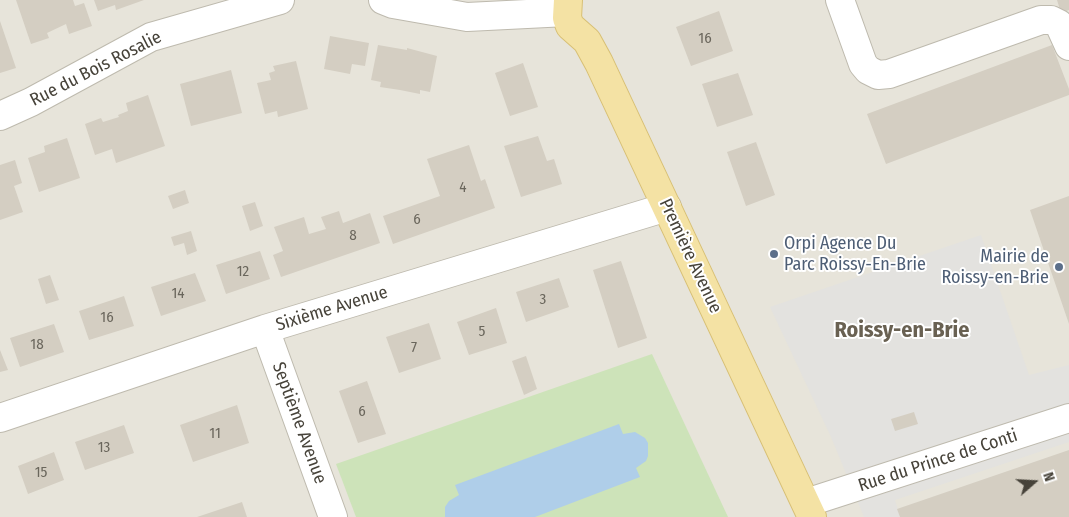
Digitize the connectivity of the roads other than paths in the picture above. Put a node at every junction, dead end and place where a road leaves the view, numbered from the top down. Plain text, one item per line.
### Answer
1 (280, 0) edge
2 (382, 0) edge
3 (840, 0) edge
4 (567, 6) edge
5 (1069, 46) edge
6 (0, 116) edge
7 (667, 208) junction
8 (265, 330) junction
9 (0, 418) edge
10 (1069, 418) edge
11 (809, 510) edge
12 (333, 517) edge

1 - 6 street, Rue du Bois Rosalie
2 - 4 street
3 - 5 street
4 - 7 main road, Première Avenue
7 - 8 street, Sixième Avenue
7 - 11 main road, Première Avenue
8 - 9 street, Sixième Avenue
8 - 12 street, Septième Avenue
10 - 11 street, Rue du Prince de Conti

